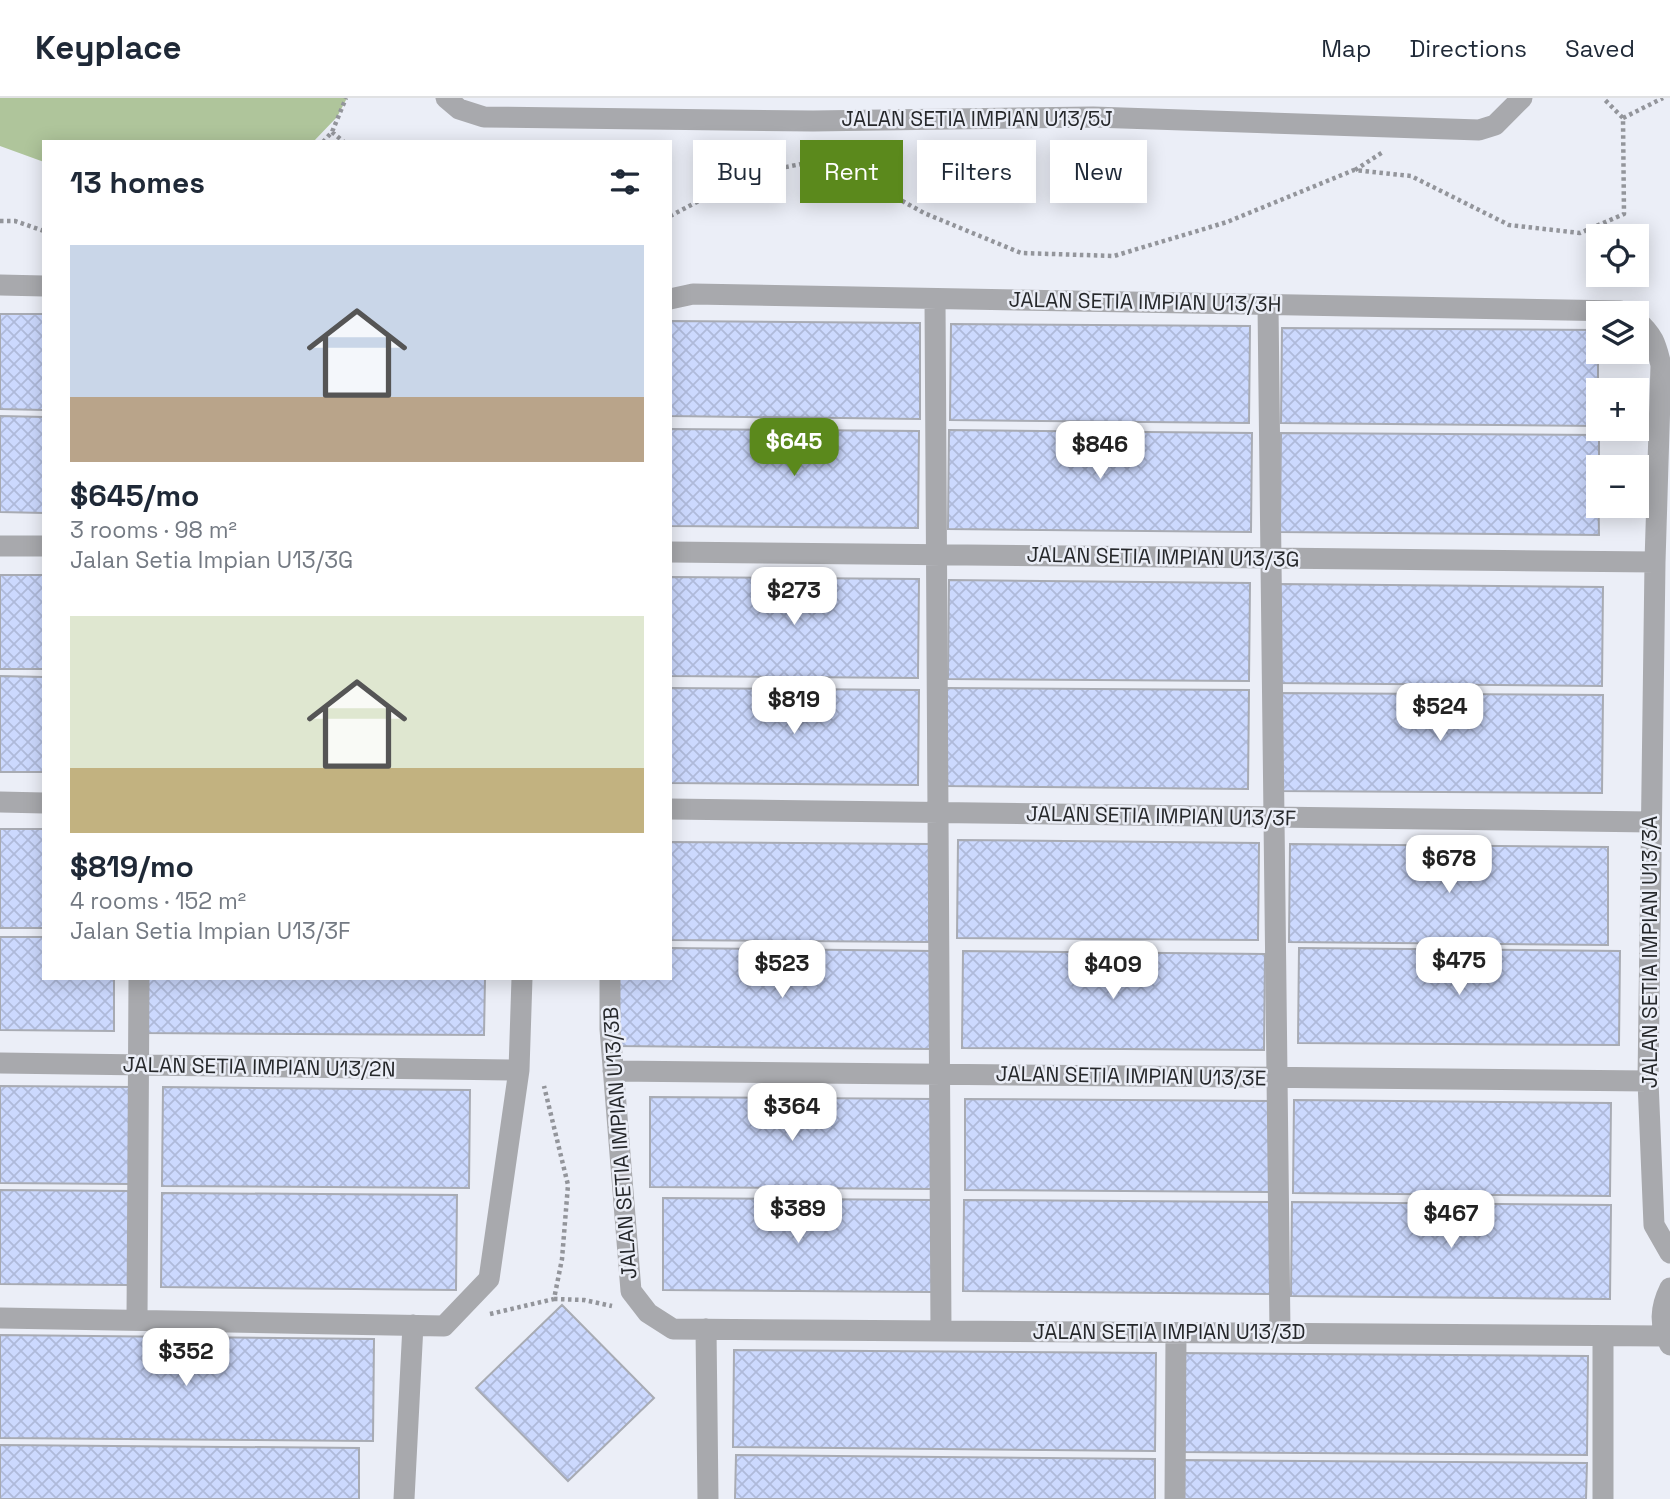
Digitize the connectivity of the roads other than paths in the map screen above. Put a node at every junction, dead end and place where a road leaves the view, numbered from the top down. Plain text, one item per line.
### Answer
1 (446, 98) edge
2 (1515, 106) edge
3 (0, 285) edge
4 (42, 286) edge
5 (672, 299) edge
6 (935, 299) junction
7 (1268, 304) junction
8 (1586, 314) edge
9 (1649, 332) edge
10 (0, 546) edge
11 (42, 546) edge
12 (672, 552) edge
13 (936, 555) junction
14 (1271, 558) junction
15 (1655, 562) junction
16 (0, 802) edge
17 (42, 803) edge
18 (672, 809) edge
19 (938, 813) junction
20 (1274, 817) junction
21 (1651, 822) junction
22 (139, 980) edge
23 (522, 980) edge
24 (610, 980) edge
25 (0, 1063) edge
26 (138, 1065) junction
27 (519, 1070) junction
28 (613, 1071) junction
29 (939, 1074) junction
30 (1277, 1077) junction
31 (1648, 1081) junction
32 (1670, 1253) edge
33 (1670, 1288) edge
34 (0, 1318) edge
35 (137, 1320) junction
36 (413, 1325) junction
37 (673, 1329) joint
38 (706, 1329) junction
39 (941, 1331) junction
40 (1176, 1333) junction
41 (1280, 1333) junction
42 (1604, 1336) junction
43 (1667, 1340) edge
44 (404, 1499) edge
45 (708, 1499) edge
46 (1175, 1499) edge
47 (1604, 1499) edge

1 - 2 street, JALAN SETIA IMPIAN U13/5J
3 - 4 street
5 - 6 street, JALAN SETIA IMPIAN U13/3H
6 - 7 street, JALAN SETIA IMPIAN U13/3H
6 - 13 street
7 - 8 street, JALAN SETIA IMPIAN U13/3H
7 - 14 street
9 - 15 street, JALAN SETIA IMPIAN U13/3A
10 - 11 street
12 - 13 street, JALAN SETIA IMPIAN U13/3G
13 - 14 street, JALAN SETIA IMPIAN U13/3G
13 - 19 street
14 - 15 street, JALAN SETIA IMPIAN U13/3G
14 - 20 street
15 - 21 street, JALAN SETIA IMPIAN U13/3A
16 - 17 street
18 - 19 street, JALAN SETIA IMPIAN U13/3F
19 - 20 street, JALAN SETIA IMPIAN U13/3F
19 - 29 street
20 - 21 street, JALAN SETIA IMPIAN U13/3F
20 - 30 street
21 - 31 street, JALAN SETIA IMPIAN U13/3A
22 - 26 street
23 - 27 street
24 - 28 street, JALAN SETIA IMPIAN U13/3B
25 - 26 street, JALAN SETIA IMPIAN U13/2N
26 - 27 street, JALAN SETIA IMPIAN U13/2N
26 - 35 street
27 - 36 street
28 - 29 street, JALAN SETIA IMPIAN U13/3E
28 - 37 street, JALAN SETIA IMPIAN U13/3B
29 - 30 street, JALAN SETIA IMPIAN U13/3E
29 - 39 street
30 - 31 street, JALAN SETIA IMPIAN U13/3E
30 - 41 street
31 - 32 street, JALAN SETIA IMPIAN U13/3A
33 - 43 street
34 - 35 street
35 - 36 street
36 - 44 street
37 - 38 street, JALAN SETIA IMPIAN U13/3D
38 - 39 street, JALAN SETIA IMPIAN U13/3D
38 - 45 street
39 - 40 street, JALAN SETIA IMPIAN U13/3D
40 - 41 street, JALAN SETIA IMPIAN U13/3D
40 - 46 street
41 - 42 street, JALAN SETIA IMPIAN U13/3D
42 - 43 street, JALAN SETIA IMPIAN U13/3D
42 - 47 street

